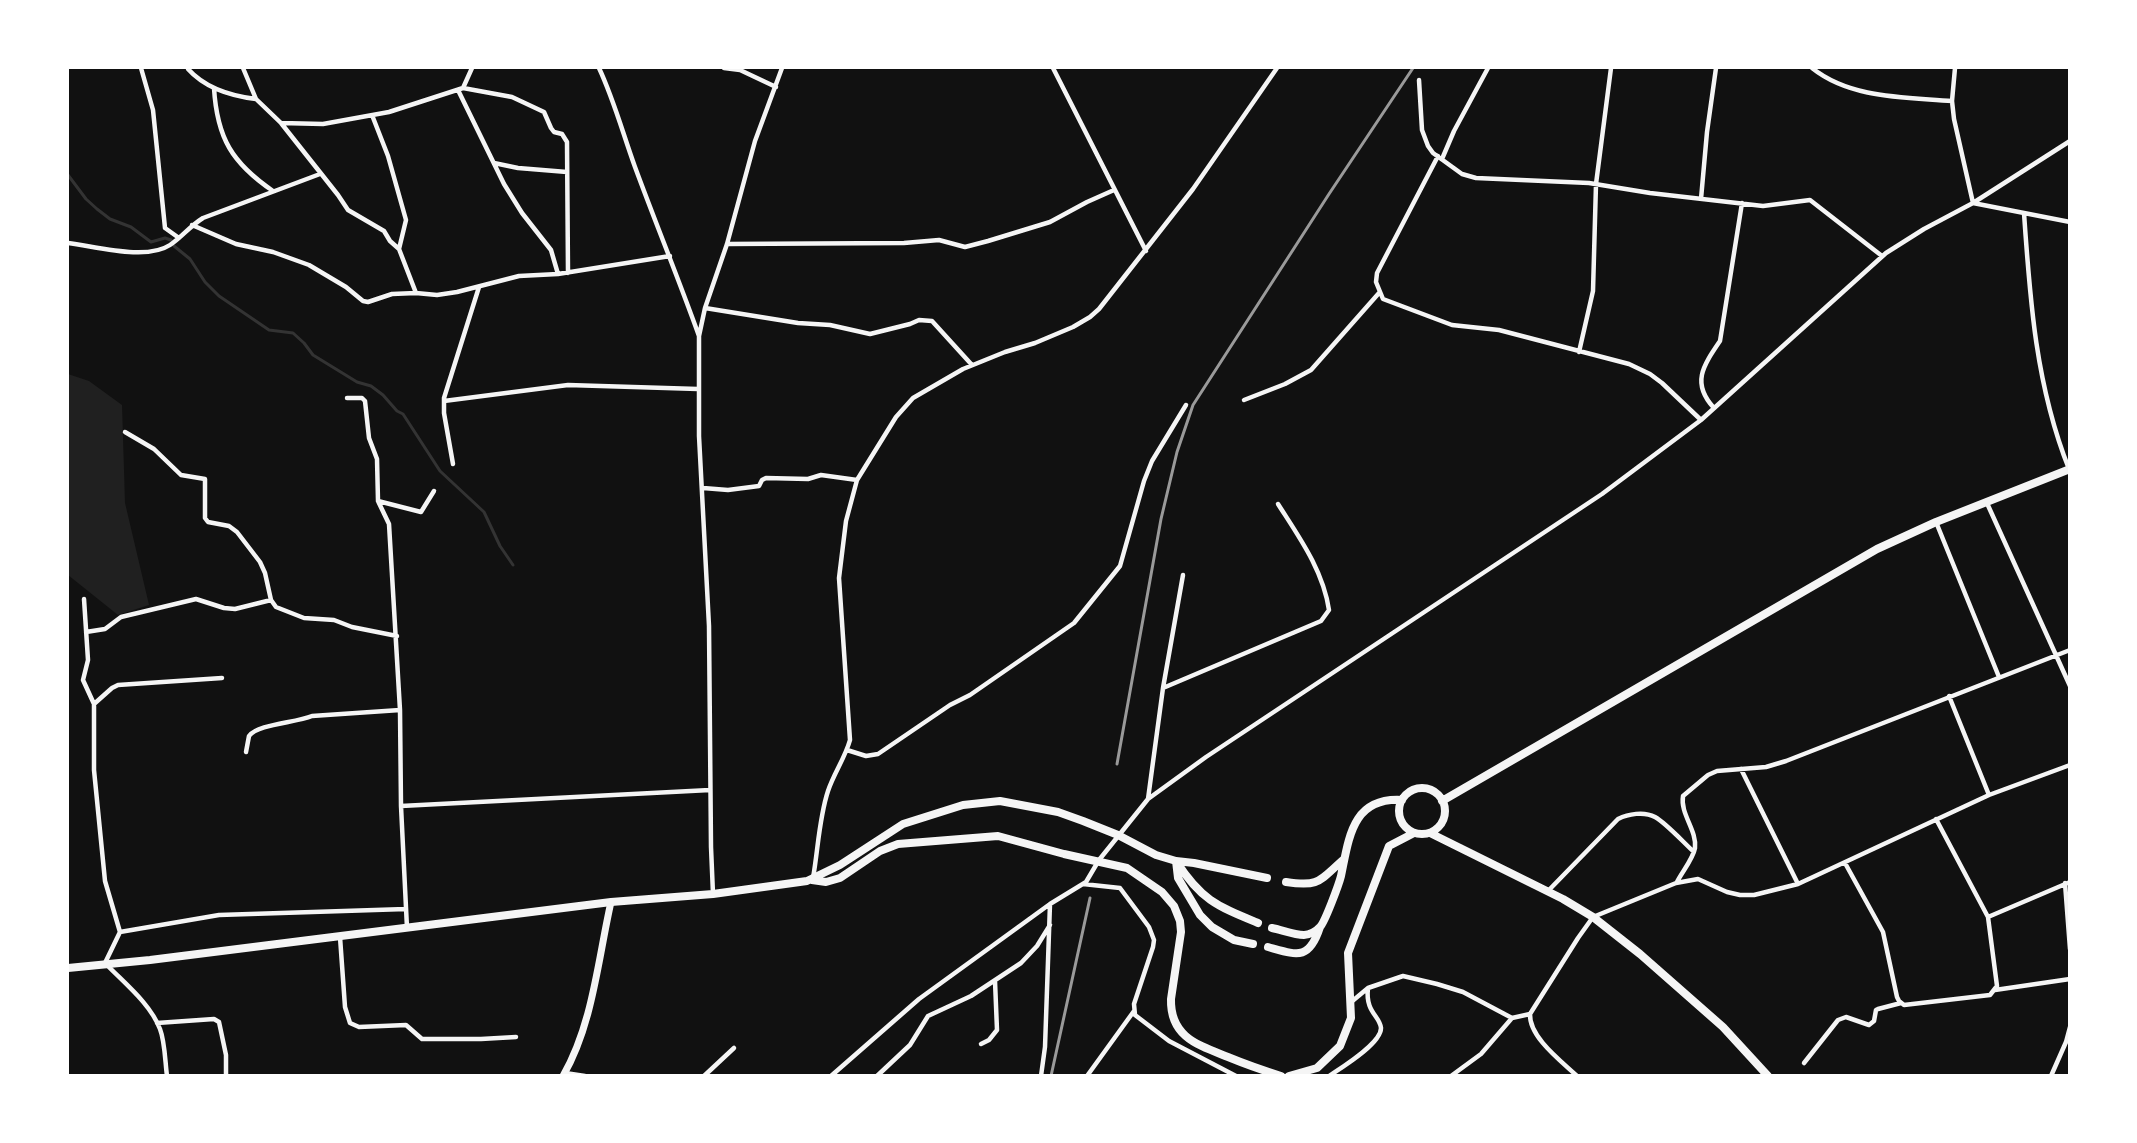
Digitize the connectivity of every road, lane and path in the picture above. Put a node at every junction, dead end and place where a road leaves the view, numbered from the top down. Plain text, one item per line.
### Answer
1 (141, 68) edge
2 (243, 68) edge
3 (472, 68) edge
4 (599, 68) edge
5 (724, 68) edge
6 (782, 68) edge
7 (1053, 68) edge
8 (1277, 68) edge
9 (1488, 68) edge
10 (1611, 68) edge
11 (1716, 68) edge
12 (1812, 68) edge
13 (1955, 68) edge
14 (188, 69) edge
15 (1419, 80) dead end
16 (776, 87) junction
17 (214, 88) junction
18 (460, 89) junction
19 (256, 99) junction
20 (1952, 101) junction
21 (372, 115) junction
22 (281, 123) junction
23 (2070, 141) edge
24 (1440, 158) junction
25 (494, 163) junction
26 (567, 172) junction
27 (320, 174) junction
28 (1596, 184) junction
29 (1114, 190) junction
30 (273, 191) junction
31 (1701, 199) junction
32 (1742, 203) junction
33 (1974, 203) junction
34 (2024, 213) junction
35 (2070, 222) edge
36 (192, 225) junction
37 (179, 238) junction
38 (68, 243) edge
39 (727, 244) junction
40 (399, 249) junction
41 (1146, 250) junction
42 (670, 256) junction
43 (1882, 256) junction
44 (568, 273) junction
45 (558, 274) junction
46 (479, 287) junction
47 (416, 293) junction
48 (1379, 293) junction
49 (705, 308) junction
50 (699, 336) junction
51 (1579, 352) junction
52 (972, 365) junction
53 (698, 389) junction
54 (347, 398) dead end
55 (1244, 400) dead end
56 (444, 401) junction
57 (1186, 405) dead end
58 (1714, 408) junction
59 (1701, 420) junction
60 (125, 432) dead end
61 (453, 464) dead end
62 (2069, 469) edge
63 (857, 480) junction
64 (703, 488) junction
65 (434, 491) dead end
66 (378, 501) junction
67 (1986, 501) junction
68 (1278, 504) dead end
69 (1936, 522) junction
70 (1183, 575) dead end
71 (84, 599) dead end
72 (271, 600) junction
73 (86, 632) junction
74 (396, 636) junction
75 (2070, 650) edge
76 (2056, 655) junction
77 (1999, 677) junction
78 (222, 678) dead end
79 (2070, 687) edge
80 (1163, 688) junction
81 (1949, 696) junction
82 (94, 704) junction
83 (400, 710) junction
84 (847, 750) junction
85 (246, 752) dead end
86 (2070, 765) edge
87 (1741, 769) junction
88 (710, 790) junction
89 (1989, 795) junction
90 (1148, 800) junction
91 (1402, 800) junction
92 (1442, 801) junction
93 (401, 806) junction
94 (1936, 819) junction
95 (1414, 833) junction
96 (1430, 833) junction
97 (1118, 835) junction
98 (1694, 852) junction
99 (1099, 860) junction
100 (1343, 860) junction
101 (1176, 861) junction
102 (1845, 863) junction
103 (1266, 878) dead end
104 (812, 880) junction
105 (1286, 882) dead end
106 (1676, 883) junction
107 (2067, 883) edge
108 (1082, 884) junction
109 (1798, 884) junction
110 (1548, 891) junction
111 (713, 894) junction
112 (611, 902) junction
113 (1050, 904) junction
114 (406, 909) junction
115 (1593, 917) junction
116 (1988, 917) junction
117 (1258, 923) dead end
118 (1050, 925) junction
119 (1320, 927) junction
120 (1272, 928) dead end
121 (407, 929) junction
122 (120, 932) junction
123 (340, 937) junction
124 (1253, 944) dead end
125 (1268, 947) dead end
126 (2070, 949) edge
127 (105, 963) junction
128 (68, 968) edge
129 (2070, 979) edge
130 (994, 981) junction
131 (1368, 988) junction
132 (1995, 990) junction
133 (1350, 1003) junction
134 (1901, 1003) junction
135 (1134, 1011) junction
136 (1530, 1014) junction
137 (1512, 1018) junction
138 (157, 1023) junction
139 (2070, 1027) edge
140 (516, 1037) dead end
141 (981, 1044) dead end
142 (734, 1048) dead end
143 (1804, 1063) dead end
144 (564, 1074) edge
145 (1455, 1074) edge
146 (167, 1076) edge
147 (225, 1076) edge
148 (585, 1076) edge
149 (704, 1076) edge
150 (831, 1076) edge
151 (877, 1076) edge
152 (1041, 1076) edge
153 (1086, 1076) edge
154 (1236, 1076) edge
155 (1281, 1076) edge
156 (1290, 1076) edge
157 (1329, 1076) edge
158 (1577, 1076) edge
159 (1768, 1076) edge
160 (2052, 1076) edge

1 - 37 street
2 - 19 street
3 - 18 street
4 - 42 street
5 - 16 street
6 - 16 street
7 - 29 street
8 - 41 street
9 - 24 street
10 - 28 street
11 - 31 street
12 - 20 street
13 - 20 street
14 - 17 street
15 - 24 street
16 - 39 street
17 - 19 street
17 - 30 street
18 - 21 street
18 - 25 street
18 - 26 street
19 - 22 street
20 - 33 street
21 - 22 street
21 - 40 street
22 - 27 street
23 - 33 street
24 - 28 street
24 - 48 street
25 - 26 street
25 - 45 street
26 - 44 street
27 - 30 street
27 - 40 street
28 - 31 street
28 - 51 street
29 - 39 street
29 - 41 street
30 - 36 street
31 - 32 street
32 - 43 street
32 - 58 street
33 - 34 street
33 - 43 street
34 - 35 street
34 - 62 street
36 - 37 street
36 - 47 street
37 - 38 street
39 - 49 street
40 - 47 street
41 - 52 street
42 - 44 street
42 - 50 street
43 - 58 street
44 - 45 street
45 - 46 street
46 - 47 street
46 - 56 street
48 - 51 street
48 - 55 street
49 - 50 street
49 - 52 street
50 - 53 street
51 - 59 street
52 - 63 street
53 - 56 street
53 - 64 street
54 - 66 street
56 - 61 street
57 - 84 street
58 - 59 street
59 - 90 street
60 - 72 street
62 - 67 highway
63 - 64 street
63 - 84 street
64 - 88 street
65 - 66 street
66 - 74 street
67 - 69 highway
67 - 76 street
68 - 80 street
69 - 77 street
69 - 92 highway
70 - 80 street
71 - 73 street
72 - 73 street
72 - 74 street
73 - 82 street
74 - 83 street
75 - 76 street
76 - 77 street
76 - 79 street
77 - 81 street
78 - 82 street
80 - 90 street
81 - 87 street
81 - 89 street
82 - 122 street
83 - 85 street
83 - 93 street
84 - 104 street
86 - 89 street
87 - 98 street
87 - 109 street
88 - 93 street
88 - 111 street
89 - 94 street
90 - 97 street
91 - 92 highway
91 - 95 highway
91 - 100 highway
92 - 96 highway
93 - 114 street
94 - 102 street
94 - 116 street
95 - 96 highway
95 - 133 highway
96 - 110 highway
97 - 99 street
97 - 101 highway
97 - 104 highway
98 - 106 street
98 - 110 street
99 - 104 highway
99 - 108 street
99 - 155 highway
100 - 105 highway
100 - 119 highway
101 - 103 highway
101 - 117 highway
101 - 124 highway
102 - 109 street
102 - 134 street
104 - 111 highway
106 - 109 street
106 - 115 street
107 - 116 street
107 - 126 street
108 - 113 street
108 - 135 street
110 - 115 highway
111 - 112 highway
112 - 121 highway
112 - 144 main road
113 - 118 street
113 - 150 street
114 - 121 street
114 - 122 street
115 - 136 street
115 - 159 highway
116 - 132 street
118 - 130 street
118 - 152 street
119 - 120 highway
119 - 125 highway
121 - 123 highway
122 - 127 street
123 - 127 highway
123 - 140 street
127 - 128 highway
127 - 138 street
129 - 132 street
130 - 141 street
130 - 151 street
131 - 133 street
131 - 137 street
131 - 157 street
132 - 134 street
133 - 156 highway
134 - 143 street
135 - 153 street
135 - 154 street
136 - 137 street
136 - 158 street
137 - 145 street
138 - 146 street
138 - 147 street
139 - 160 street
142 - 149 street
144 - 148 street

